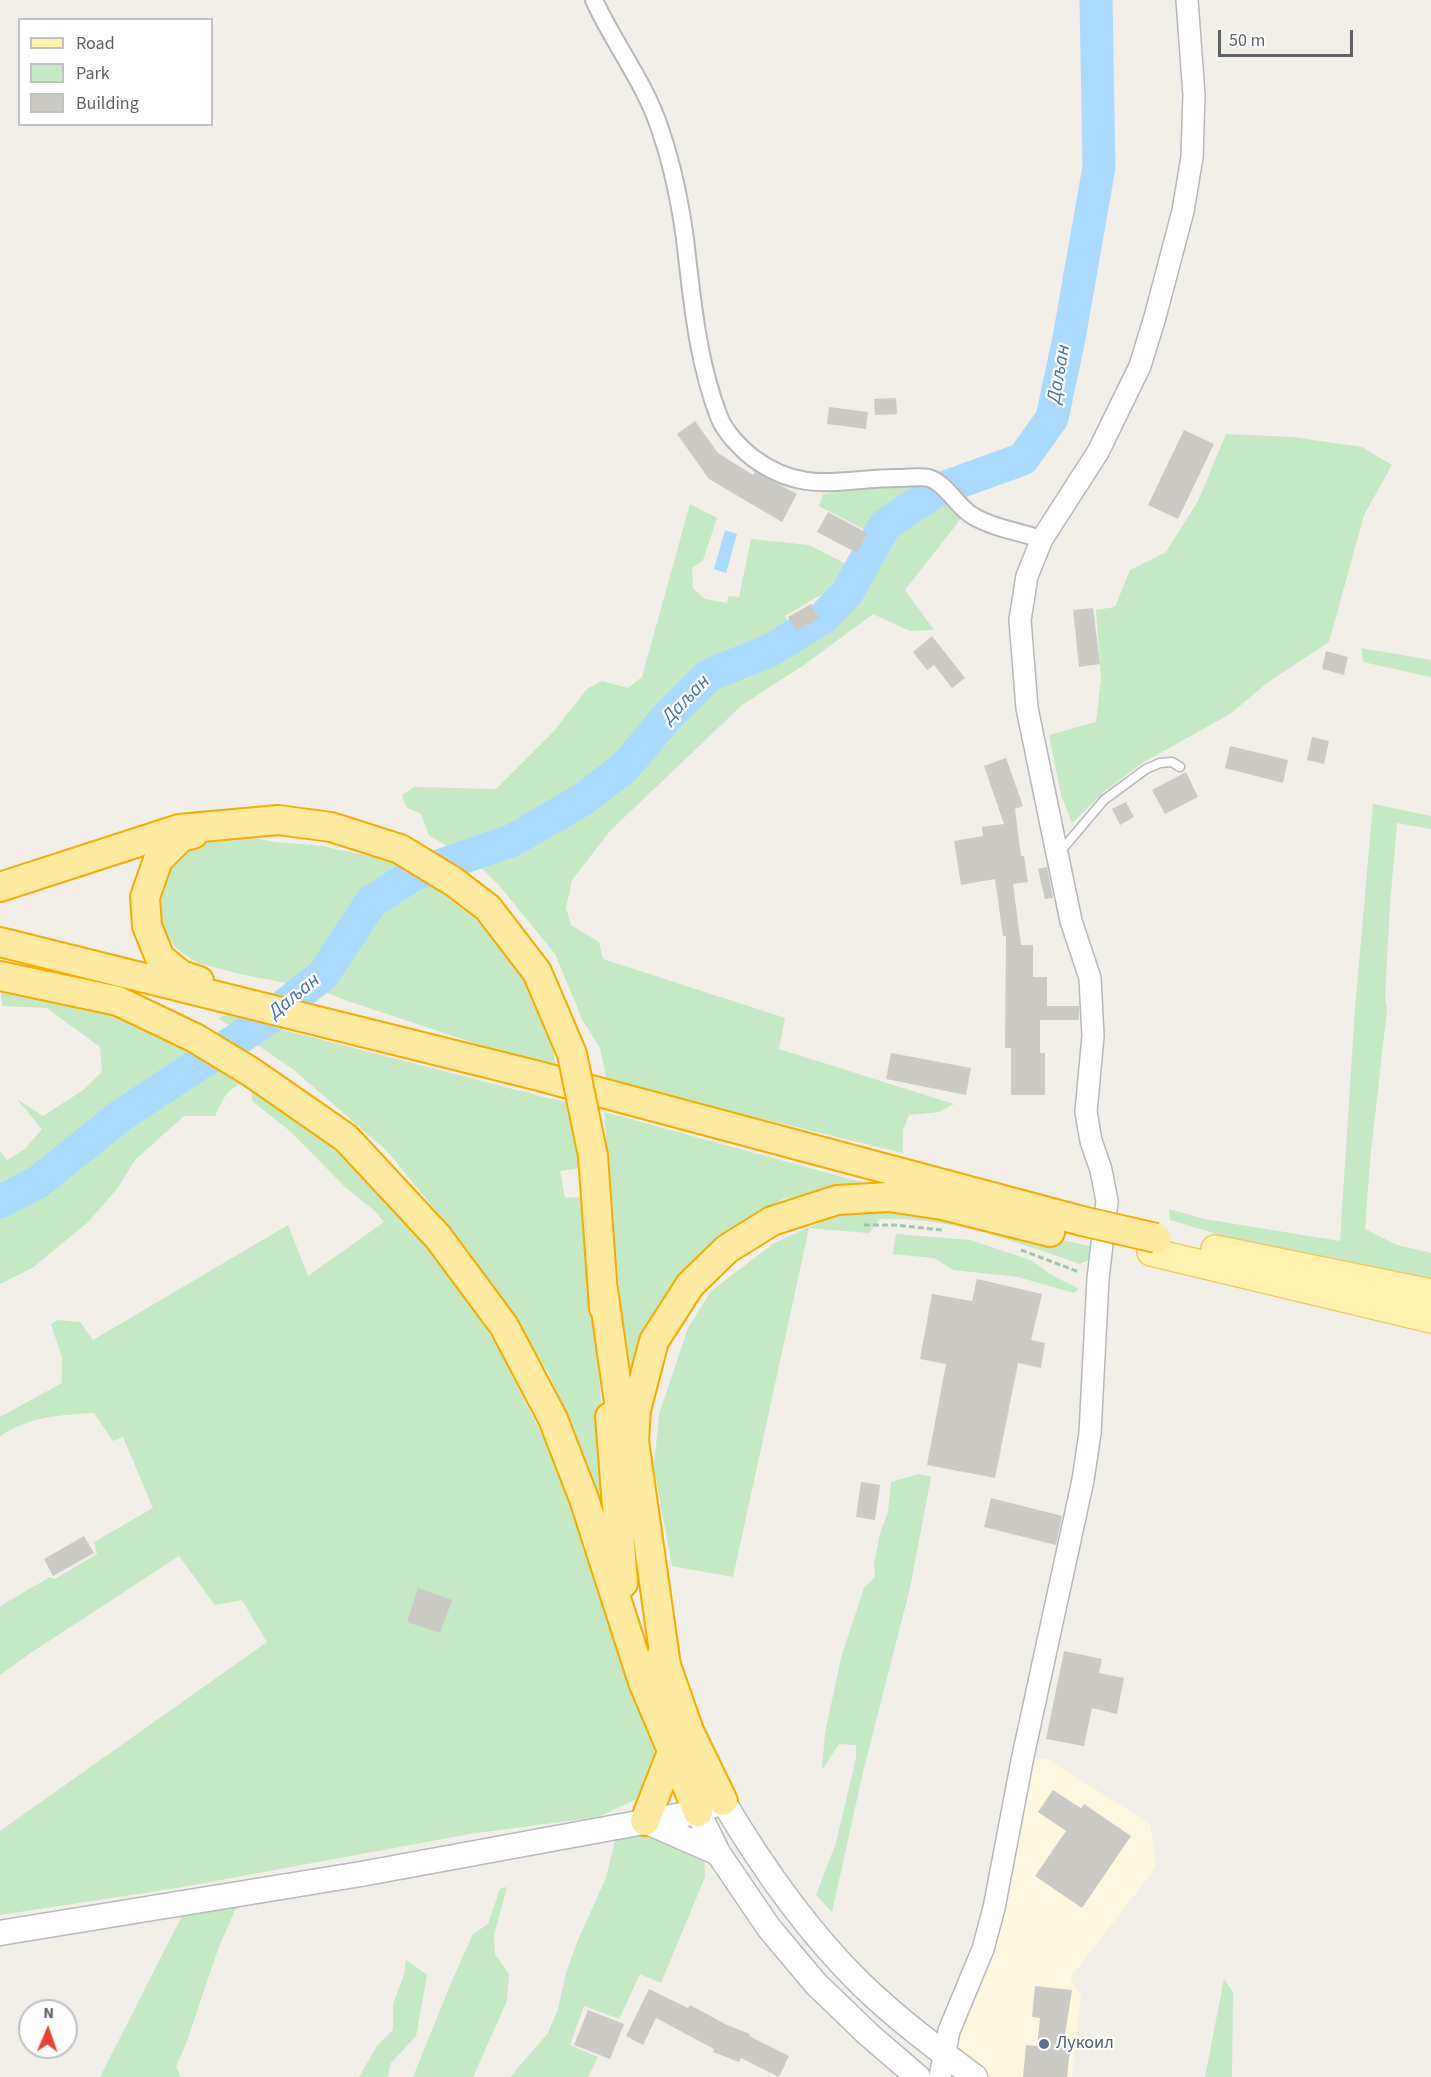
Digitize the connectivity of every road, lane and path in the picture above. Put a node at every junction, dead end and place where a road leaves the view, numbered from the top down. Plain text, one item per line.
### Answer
1 (594, 0) edge
2 (1187, 0) edge
3 (1042, 539) junction
4 (1180, 767) dead end
5 (232, 823) junction
6 (1058, 855) junction
7 (0, 887) edge
8 (0, 942) edge
9 (0, 959) edge
10 (0, 976) edge
11 (240, 1003) junction
12 (320, 1022) junction
13 (864, 1225) dead end
14 (948, 1231) dead end
15 (1079, 1231) junction
16 (1153, 1245) junction
17 (1014, 1248) dead end
18 (1098, 1279) junction
19 (1431, 1293) edge
20 (1431, 1319) edge
21 (655, 1678) junction
22 (672, 1752) junction
23 (710, 1807) junction
24 (645, 1821) junction
25 (717, 1853) junction
26 (0, 1933) edge
27 (943, 2066) edge
28 (918, 2077) edge
29 (975, 2077) edge

1 - 3 street
2 - 3 street
3 - 6 street
4 - 6 lane
5 - 7 highway
5 - 11 highway
5 - 21 highway, bridge
6 - 18 street
8 - 11 highway
9 - 11 highway
10 - 21 highway
11 - 12 highway
12 - 15 highway
12 - 15 highway
13 - 14 path
15 - 16 highway, bridge
15 - 21 highway
16 - 19 main road
16 - 20 main road
17 - 18 path
18 - 27 street
21 - 22 highway
21 - 23 highway
22 - 23 highway
22 - 24 highway
23 - 24 main road
23 - 25 main road
23 - 27 main road
24 - 25 main road
24 - 26 main road
25 - 28 main road
27 - 29 main road

